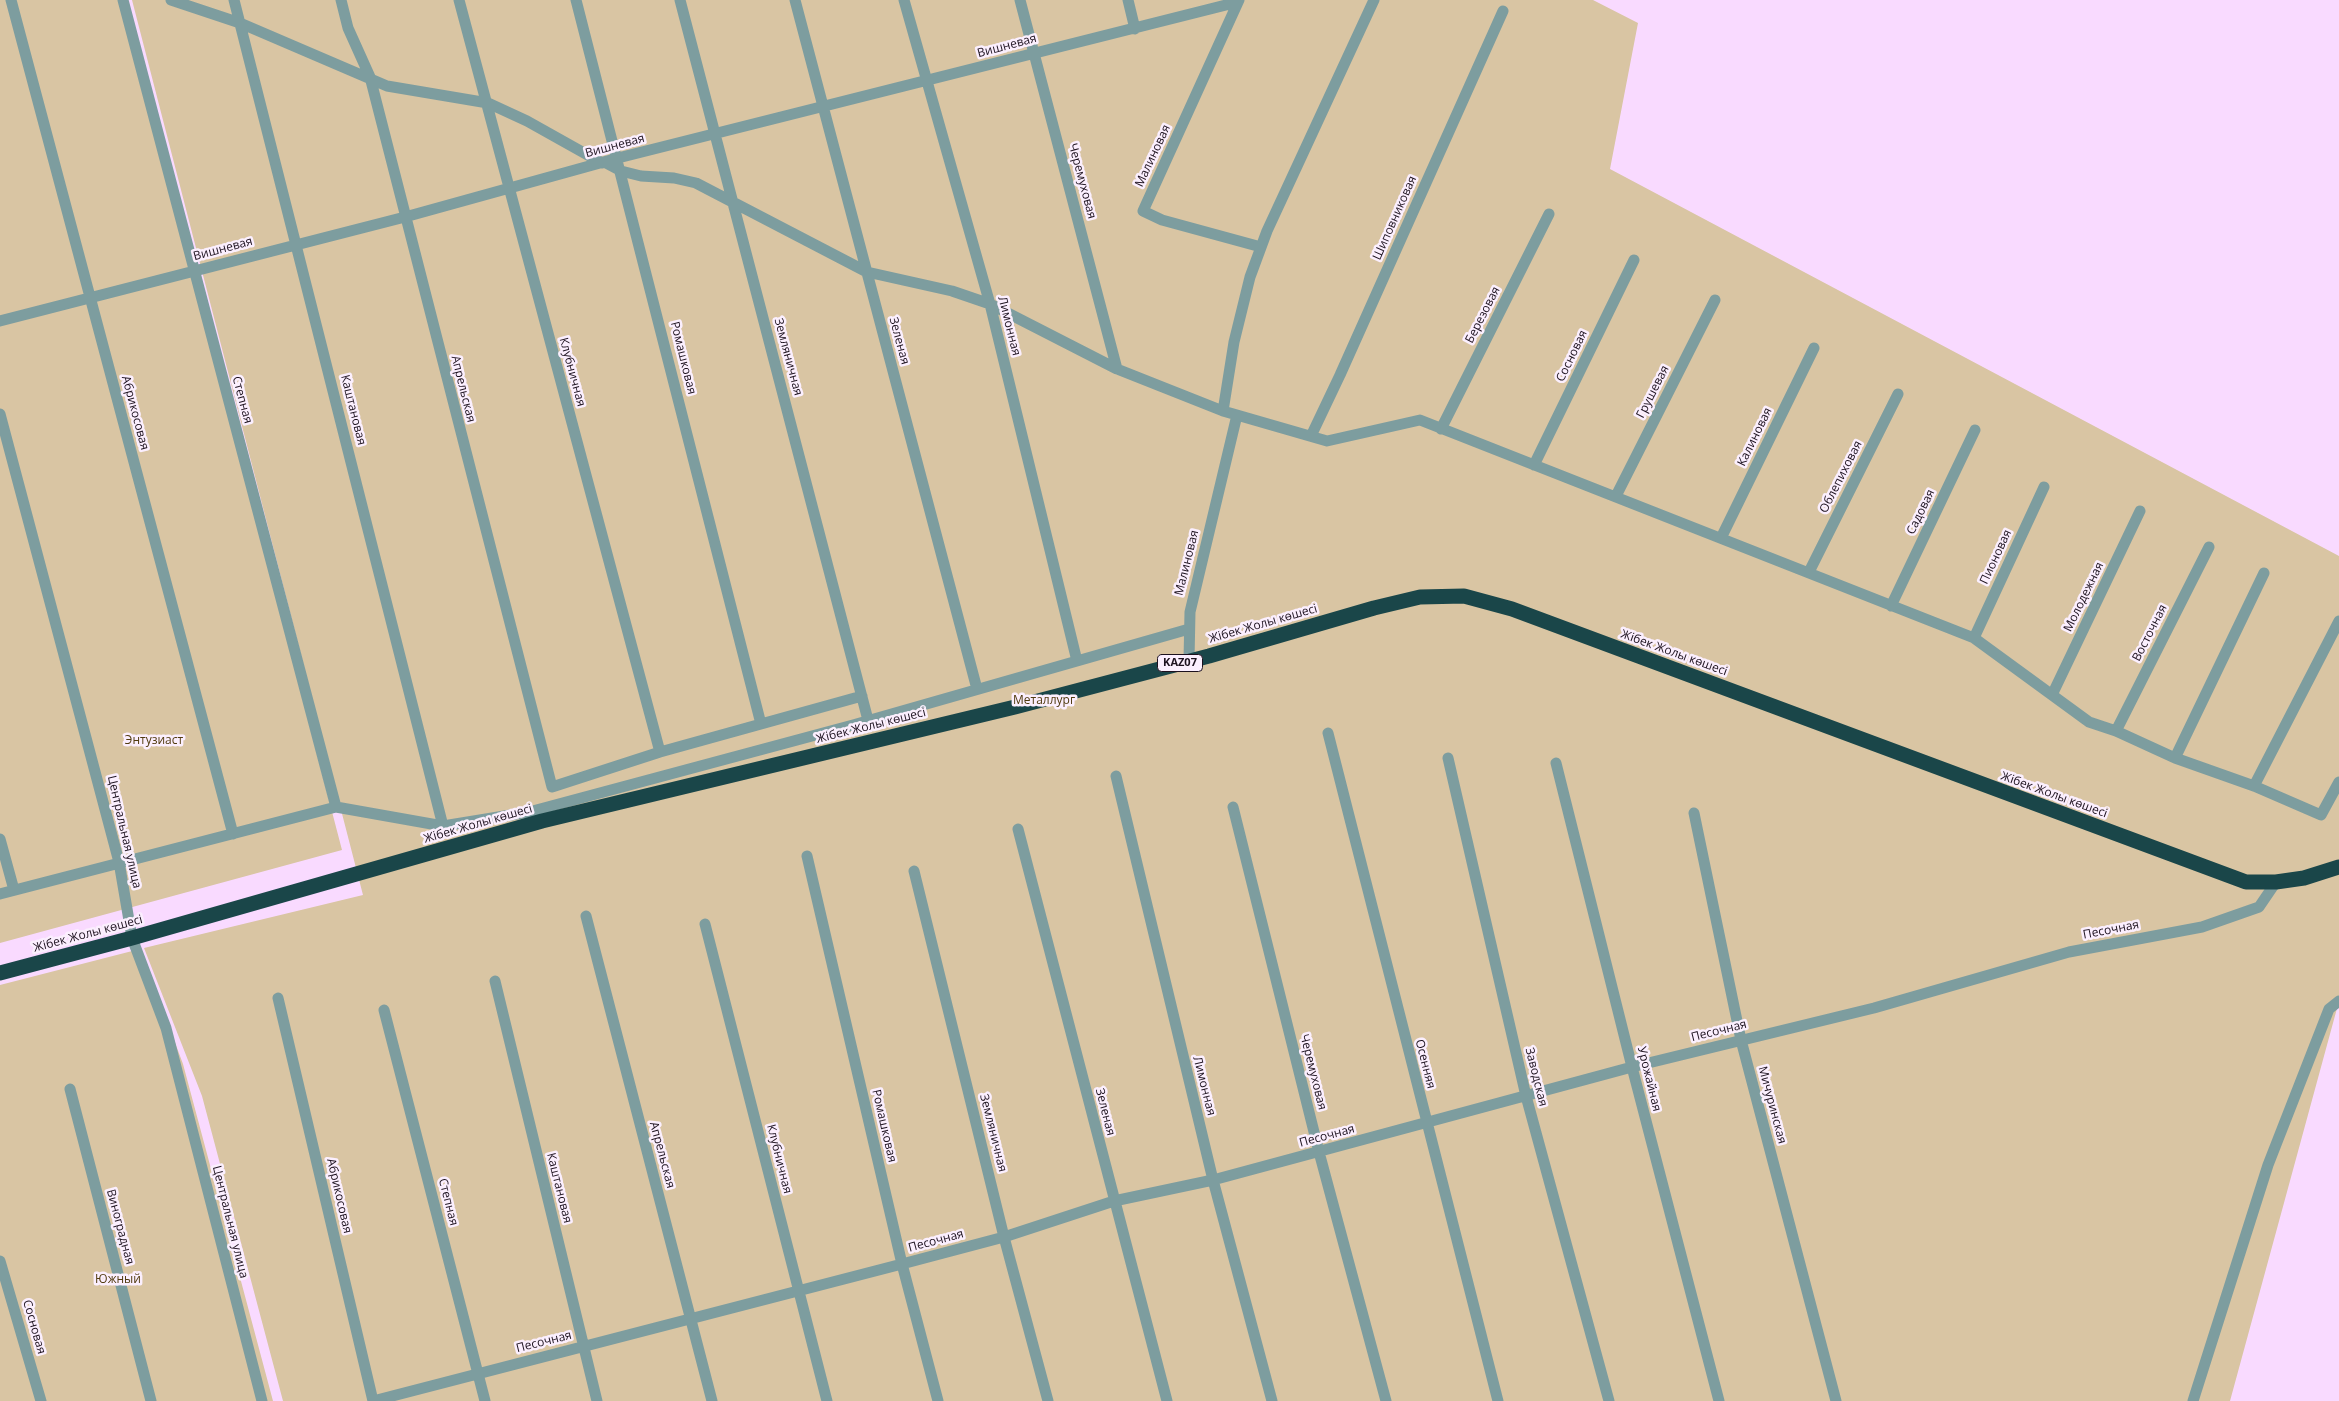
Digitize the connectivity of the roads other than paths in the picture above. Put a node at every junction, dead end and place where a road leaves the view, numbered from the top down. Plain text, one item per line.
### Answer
1 (11, 0) edge
2 (123, 0) edge
3 (171, 0) edge
4 (234, 0) edge
5 (341, 0) edge
6 (459, 0) edge
7 (576, 0) edge
8 (680, 0) edge
9 (795, 0) edge
10 (904, 0) edge
11 (1020, 0) edge
12 (1128, 0) edge
13 (1374, 0) edge
14 (1238, 1) edge
15 (1502, 11) dead end
16 (240, 23) junction
17 (1135, 29) junction
18 (1035, 53) junction
19 (370, 77) junction
20 (927, 82) junction
21 (488, 103) junction
22 (824, 107) junction
23 (715, 135) junction
24 (618, 158) junction
25 (604, 163) junction
26 (621, 171) junction
27 (508, 188) junction
28 (733, 203) junction
29 (1549, 214) dead end
30 (405, 217) junction
31 (297, 243) junction
32 (1261, 247) junction
33 (1634, 260) dead end
34 (194, 272) junction
35 (867, 272) junction
36 (89, 296) junction
37 (1715, 300) dead end
38 (990, 304) junction
39 (0, 320) edge
40 (1814, 348) dead end
41 (1117, 369) junction
42 (1898, 394) dead end
43 (1223, 411) junction
44 (0, 414) edge
45 (1237, 415) junction
46 (1441, 429) junction
47 (1976, 430) dead end
48 (1311, 436) junction
49 (1534, 465) junction
50 (2044, 487) dead end
51 (1616, 496) junction
52 (2140, 511) dead end
53 (1721, 538) junction
54 (2209, 547) dead end
55 (1809, 572) junction
56 (2264, 573) dead end
57 (1891, 606) junction
58 (2339, 621) edge
59 (1189, 629) junction
60 (1974, 638) junction
61 (1189, 660) junction
62 (1077, 661) junction
63 (977, 689) junction
64 (2052, 695) junction
65 (862, 696) junction
66 (868, 720) junction
67 (761, 724) junction
68 (2116, 731) junction
69 (1328, 733) dead end
70 (660, 752) junction
71 (1448, 758) dead end
72 (2175, 758) junction
73 (1556, 763) dead end
74 (1116, 776) dead end
75 (2339, 782) edge
76 (2254, 786) junction
77 (336, 807) junction
78 (1233, 807) dead end
79 (1694, 813) dead end
80 (443, 826) junction
81 (1018, 829) dead end
82 (233, 834) junction
83 (0, 839) edge
84 (807, 856) dead end
85 (119, 862) junction
86 (2339, 867) edge
87 (914, 871) dead end
88 (2276, 882) junction
89 (14, 890) junction
90 (0, 894) edge
91 (586, 916) dead end
92 (704, 924) dead end
93 (132, 938) junction
94 (0, 973) edge
95 (495, 981) dead end
96 (278, 998) dead end
97 (2339, 1001) edge
98 (384, 1010) dead end
99 (1740, 1040) junction
100 (1632, 1067) junction
101 (70, 1089) dead end
102 (1526, 1096) junction
103 (1426, 1124) junction
104 (1319, 1152) junction
105 (1213, 1180) junction
106 (1114, 1201) junction
107 (1004, 1237) junction
108 (0, 1261) edge
109 (902, 1264) junction
110 (798, 1290) junction
111 (690, 1318) junction
112 (583, 1346) junction
113 (477, 1373) junction
114 (41, 1401) edge
115 (151, 1401) edge
116 (262, 1401) edge
117 (373, 1401) edge
118 (485, 1401) edge
119 (597, 1401) edge
120 (712, 1401) edge
121 (827, 1401) edge
122 (938, 1401) edge
123 (1048, 1401) edge
124 (1167, 1401) edge
125 (1272, 1401) edge
126 (1386, 1401) edge
127 (1498, 1401) edge
128 (1608, 1401) edge
129 (1719, 1401) edge
130 (1836, 1401) edge
131 (2193, 1401) edge

1 - 36 street, Абрикосовая
2 - 34 street, Степная
3 - 16 street
4 - 16 street, Каштановая
5 - 19 street, Апрельская
6 - 21 street, Клубничная
7 - 24 street, Ромашковая
8 - 23 street, Земляничная
9 - 22 street, Зеленая
10 - 20 street, Лимонная
11 - 18 street, Черемуховая
12 - 17 street
13 - 32 street
14 - 17 street, Вишневая
14 - 32 street, Малиновая
15 - 48 street, Шиповниковая
16 - 19 street
16 - 31 street, Каштановая
17 - 18 street, Вишневая
18 - 20 street, Вишневая
18 - 41 street, Черемуховая
19 - 21 street
19 - 30 street, Апрельская
20 - 22 street, Вишневая
20 - 38 street, Лимонная
21 - 25 street
21 - 27 street, Клубничная
22 - 23 street, Вишневая
22 - 35 street, Зеленая
23 - 24 street, Вишневая
23 - 28 street, Земляничная
24 - 25 street, Вишневая
24 - 26 street, Ромашковая
25 - 26 street
25 - 27 street, Вишневая
26 - 28 street
26 - 67 street, Ромашковая
27 - 30 street, Вишневая
27 - 70 street, Клубничная
28 - 35 street
28 - 65 street, Земляничная
29 - 46 street, Березовая
30 - 31 street, Вишневая
30 - 70 street, Апрельская
31 - 34 street, Вишневая
31 - 80 street, Каштановая
32 - 43 street
33 - 49 street, Сосновая
34 - 36 street, Вишневая
34 - 77 street, Степная
35 - 38 street
35 - 63 street, Зеленая
36 - 39 street, Вишневая
36 - 82 street, Абрикосовая
37 - 51 street, Грушевая
38 - 41 street
38 - 62 street, Лимонная
40 - 53 street, Калиновая
41 - 43 street
42 - 55 street, Облепиховая
43 - 45 street
44 - 85 street, Центральная улица
45 - 48 street
45 - 59 street, Малиновая
46 - 48 street
46 - 49 street
47 - 57 street, Садовая
49 - 51 street
50 - 60 street, Пионовая
51 - 53 street
52 - 64 street, Молодежная
53 - 55 street
54 - 68 street, Восточная
55 - 57 street
56 - 72 street
57 - 60 street
58 - 76 street
59 - 61 street, Малиновая
59 - 62 street
60 - 64 street
61 - 88 highway, Жібек Жолы көшесі / KAZ07
61 - 93 highway, Жібек Жолы көшесі / KAZ07
62 - 63 street
63 - 66 street
64 - 68 street
65 - 66 street, Земляничная
65 - 67 street
66 - 80 street
67 - 70 street
68 - 72 street
69 - 103 street, Осенняя
71 - 102 street, Заводская
72 - 76 street
73 - 100 street, Урожайная
74 - 105 street, Лимонная
75 - 76 street
77 - 80 street
77 - 82 street
78 - 104 street, Черемуховая
79 - 99 street, Мичуринская
81 - 106 street, Зеленая
82 - 85 street
83 - 89 street
84 - 109 street, Ромашковая
85 - 89 street
85 - 93 street, Центральная улица
86 - 88 highway, Жібек Жолы көшесі / KAZ07
87 - 107 street, Земляничная
88 - 99 street, Песочная
89 - 90 street
91 - 111 street, Апрельская
92 - 110 street, Клубничная
93 - 94 highway, Жібек Жолы көшесі / KAZ07
93 - 116 street, Центральная улица
95 - 112 street, Каштановая
96 - 117 street, Абрикосовая
97 - 131 street
98 - 113 street, Степная
99 - 100 street, Песочная
99 - 130 street, Мичуринская
100 - 102 street, Песочная
100 - 129 street, Урожайная
101 - 115 street, Виноградная
102 - 103 street, Песочная
102 - 128 street, Заводская
103 - 104 street, Песочная
103 - 127 street, Осенняя
104 - 105 street, Песочная
104 - 126 street, Черемуховая
105 - 106 street, Песочная
105 - 125 street, Лимонная
106 - 107 street, Песочная
106 - 124 street, Зеленая
107 - 109 street, Песочная
107 - 123 street, Земляничная
108 - 114 street, Сосновая
109 - 110 street, Песочная
109 - 122 street, Ромашковая
110 - 111 street, Песочная
110 - 121 street, Клубничная
111 - 112 street, Песочная
111 - 120 street, Апрельская
112 - 113 street, Песочная
112 - 119 street, Каштановая
113 - 117 street, Песочная
113 - 118 street, Степная

